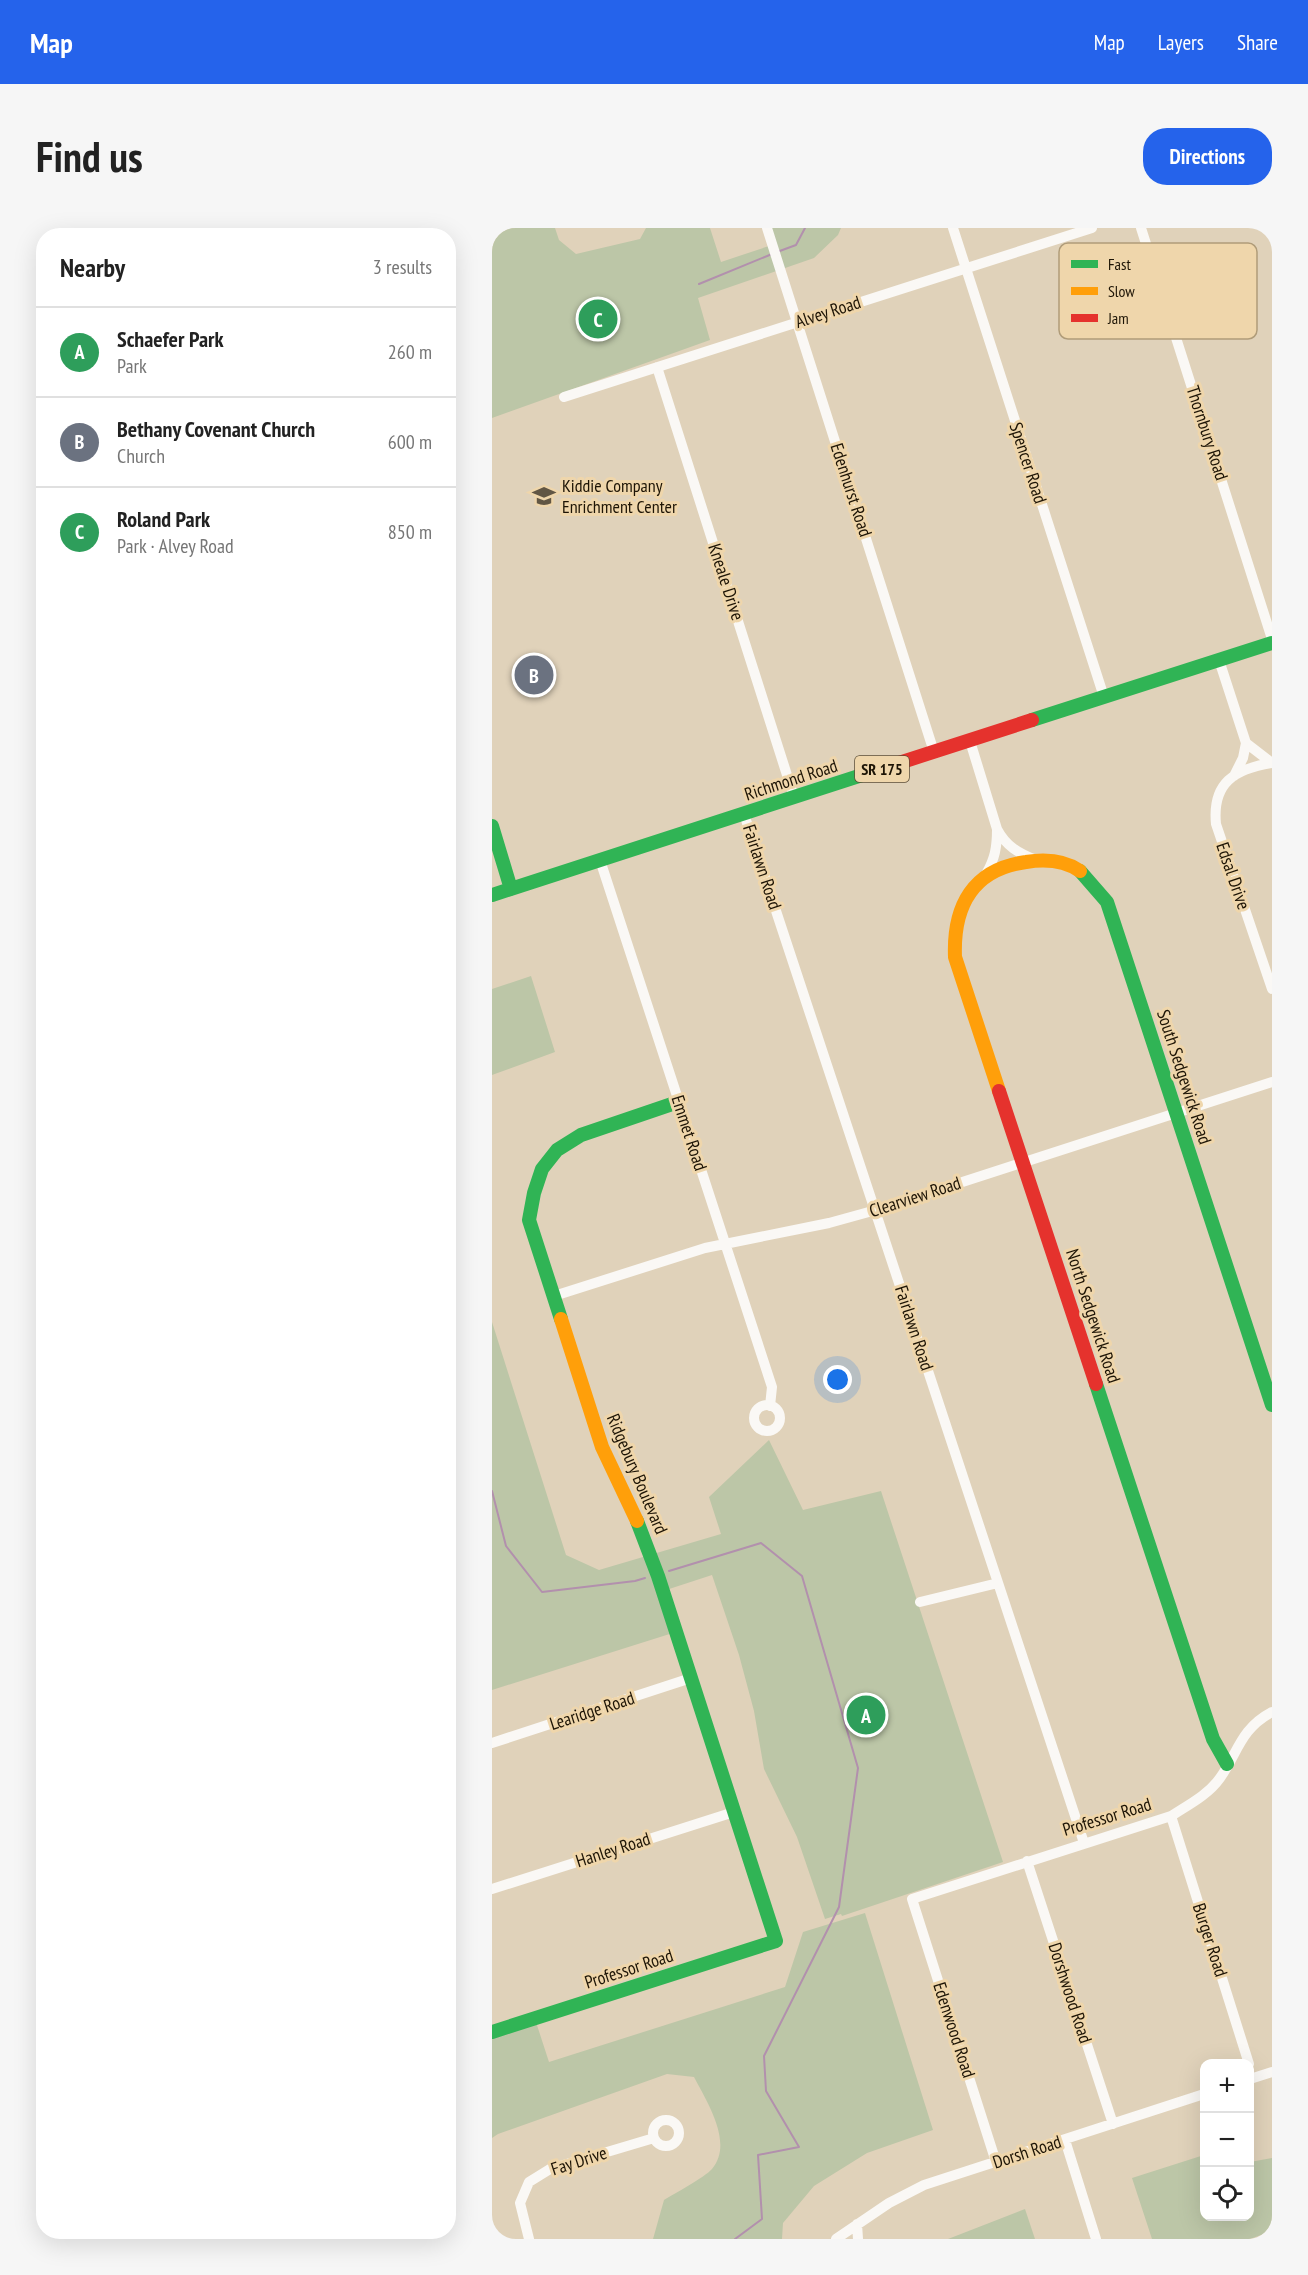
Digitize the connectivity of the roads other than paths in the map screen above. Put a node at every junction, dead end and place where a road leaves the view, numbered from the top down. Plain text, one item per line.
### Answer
1 (767, 228) edge
2 (953, 228) edge
3 (1092, 228) edge
4 (1141, 228) edge
5 (1146, 243) edge
6 (966, 268) junction
7 (798, 322) junction
8 (1176, 339) edge
9 (657, 367) junction
10 (564, 397) dead end
11 (1272, 641) edge
12 (1219, 660) junction
13 (1104, 697) junction
14 (970, 741) junction
15 (1246, 743) junction
16 (934, 752) junction
17 (1272, 763) edge
18 (1233, 777) junction
19 (794, 797) junction
20 (744, 814) junction
21 (492, 826) edge
22 (997, 829) junction
23 (600, 860) junction
24 (1036, 860) junction
25 (982, 878) junction
26 (511, 889) junction
27 (492, 895) edge
28 (1272, 989) edge
29 (1272, 1082) edge
30 (678, 1102) junction
31 (1176, 1113) junction
32 (1023, 1162) junction
33 (876, 1210) junction
34 (726, 1244) junction
35 (554, 1296) junction
36 (1272, 1405) edge
37 (770, 1406) dead end
38 (998, 1583) junction
39 (920, 1602) dead end
40 (691, 1678) junction
41 (1272, 1712) edge
42 (492, 1743) edge
43 (1227, 1764) junction
44 (734, 1812) junction
45 (1171, 1816) junction
46 (1084, 1843) junction
47 (1027, 1861) junction
48 (492, 1889) edge
49 (912, 1899) joint
50 (776, 1941) joint
51 (492, 2032) edge
52 (1247, 2059) edge
53 (1272, 2072) edge
54 (1254, 2077) edge
55 (1200, 2095) edge
56 (1113, 2124) junction
57 (654, 2138) dead end
58 (1065, 2139) junction
59 (996, 2162) junction
60 (857, 2224) junction
61 (528, 2239) edge
62 (836, 2239) edge
63 (858, 2239) edge
64 (1096, 2239) edge

1 - 7 street, Edenhurst Road
2 - 6 street, Spencer Road
3 - 6 street, Alvey Road
4 - 5 street, Thornbury Road
6 - 7 street, Alvey Road
6 - 13 street, Spencer Road
7 - 9 street, Alvey Road
7 - 16 street, Edenhurst Road
8 - 11 street, Thornbury Road
9 - 10 street, Alvey Road
9 - 19 street, Kneale Drive
11 - 12 street, Richmond Road / SR 175
12 - 13 street, Richmond Road / SR 175
12 - 15 street
13 - 14 street, Richmond Road / SR 175
14 - 16 street, Richmond Road / SR 175
14 - 22 street
15 - 17 street
15 - 18 street
16 - 19 street, Richmond Road / SR 175
17 - 18 street, Edsal Drive
18 - 28 street, Edsal Drive
19 - 20 street, Richmond Road / SR 175
20 - 23 street, Richmond Road / SR 175
20 - 33 street, Fairlawn Road
21 - 26 street
22 - 24 street
22 - 25 street
23 - 26 street, Richmond Road / SR 175
23 - 30 street, Emmet Road
24 - 25 street, South Sedgewick Road
24 - 31 street, South Sedgewick Road
25 - 32 street, North Sedgewick Road
26 - 27 street, Richmond Road / SR 175
29 - 31 street, Clearview Road
30 - 34 street, Emmet Road
30 - 35 street, Ridgebury Boulevard
31 - 32 street, Clearview Road
31 - 36 street, South Sedgewick Road
32 - 33 street, Clearview Road
32 - 43 street, North Sedgewick Road
33 - 34 street, Clearview Road
33 - 38 street, Fairlawn Road
34 - 35 street, Clearview Road
34 - 37 street, Emmet Road
35 - 40 street, Ridgebury Boulevard
38 - 39 street
38 - 46 street, Fairlawn Road
40 - 42 street, Learidge Road
40 - 44 street, Ridgebury Boulevard
41 - 43 street, Professor Road
43 - 45 street, Professor Road
44 - 48 street, Hanley Road
44 - 50 street, Ridgebury Boulevard
45 - 46 street, Professor Road
45 - 52 street, Burger Road
46 - 47 street, Professor Road
47 - 49 street, Professor Road
47 - 56 street, Dorshwood Road
49 - 59 street, Edenwood Road
50 - 51 street, Professor Road
53 - 54 street
55 - 56 street, Dorsh Road
56 - 58 street, Dorsh Road
57 - 61 street, Fay Drive
58 - 59 street, Dorsh Road
58 - 64 street
59 - 60 street, Dorsh Road
60 - 62 street, Dorsh Road
60 - 63 street

